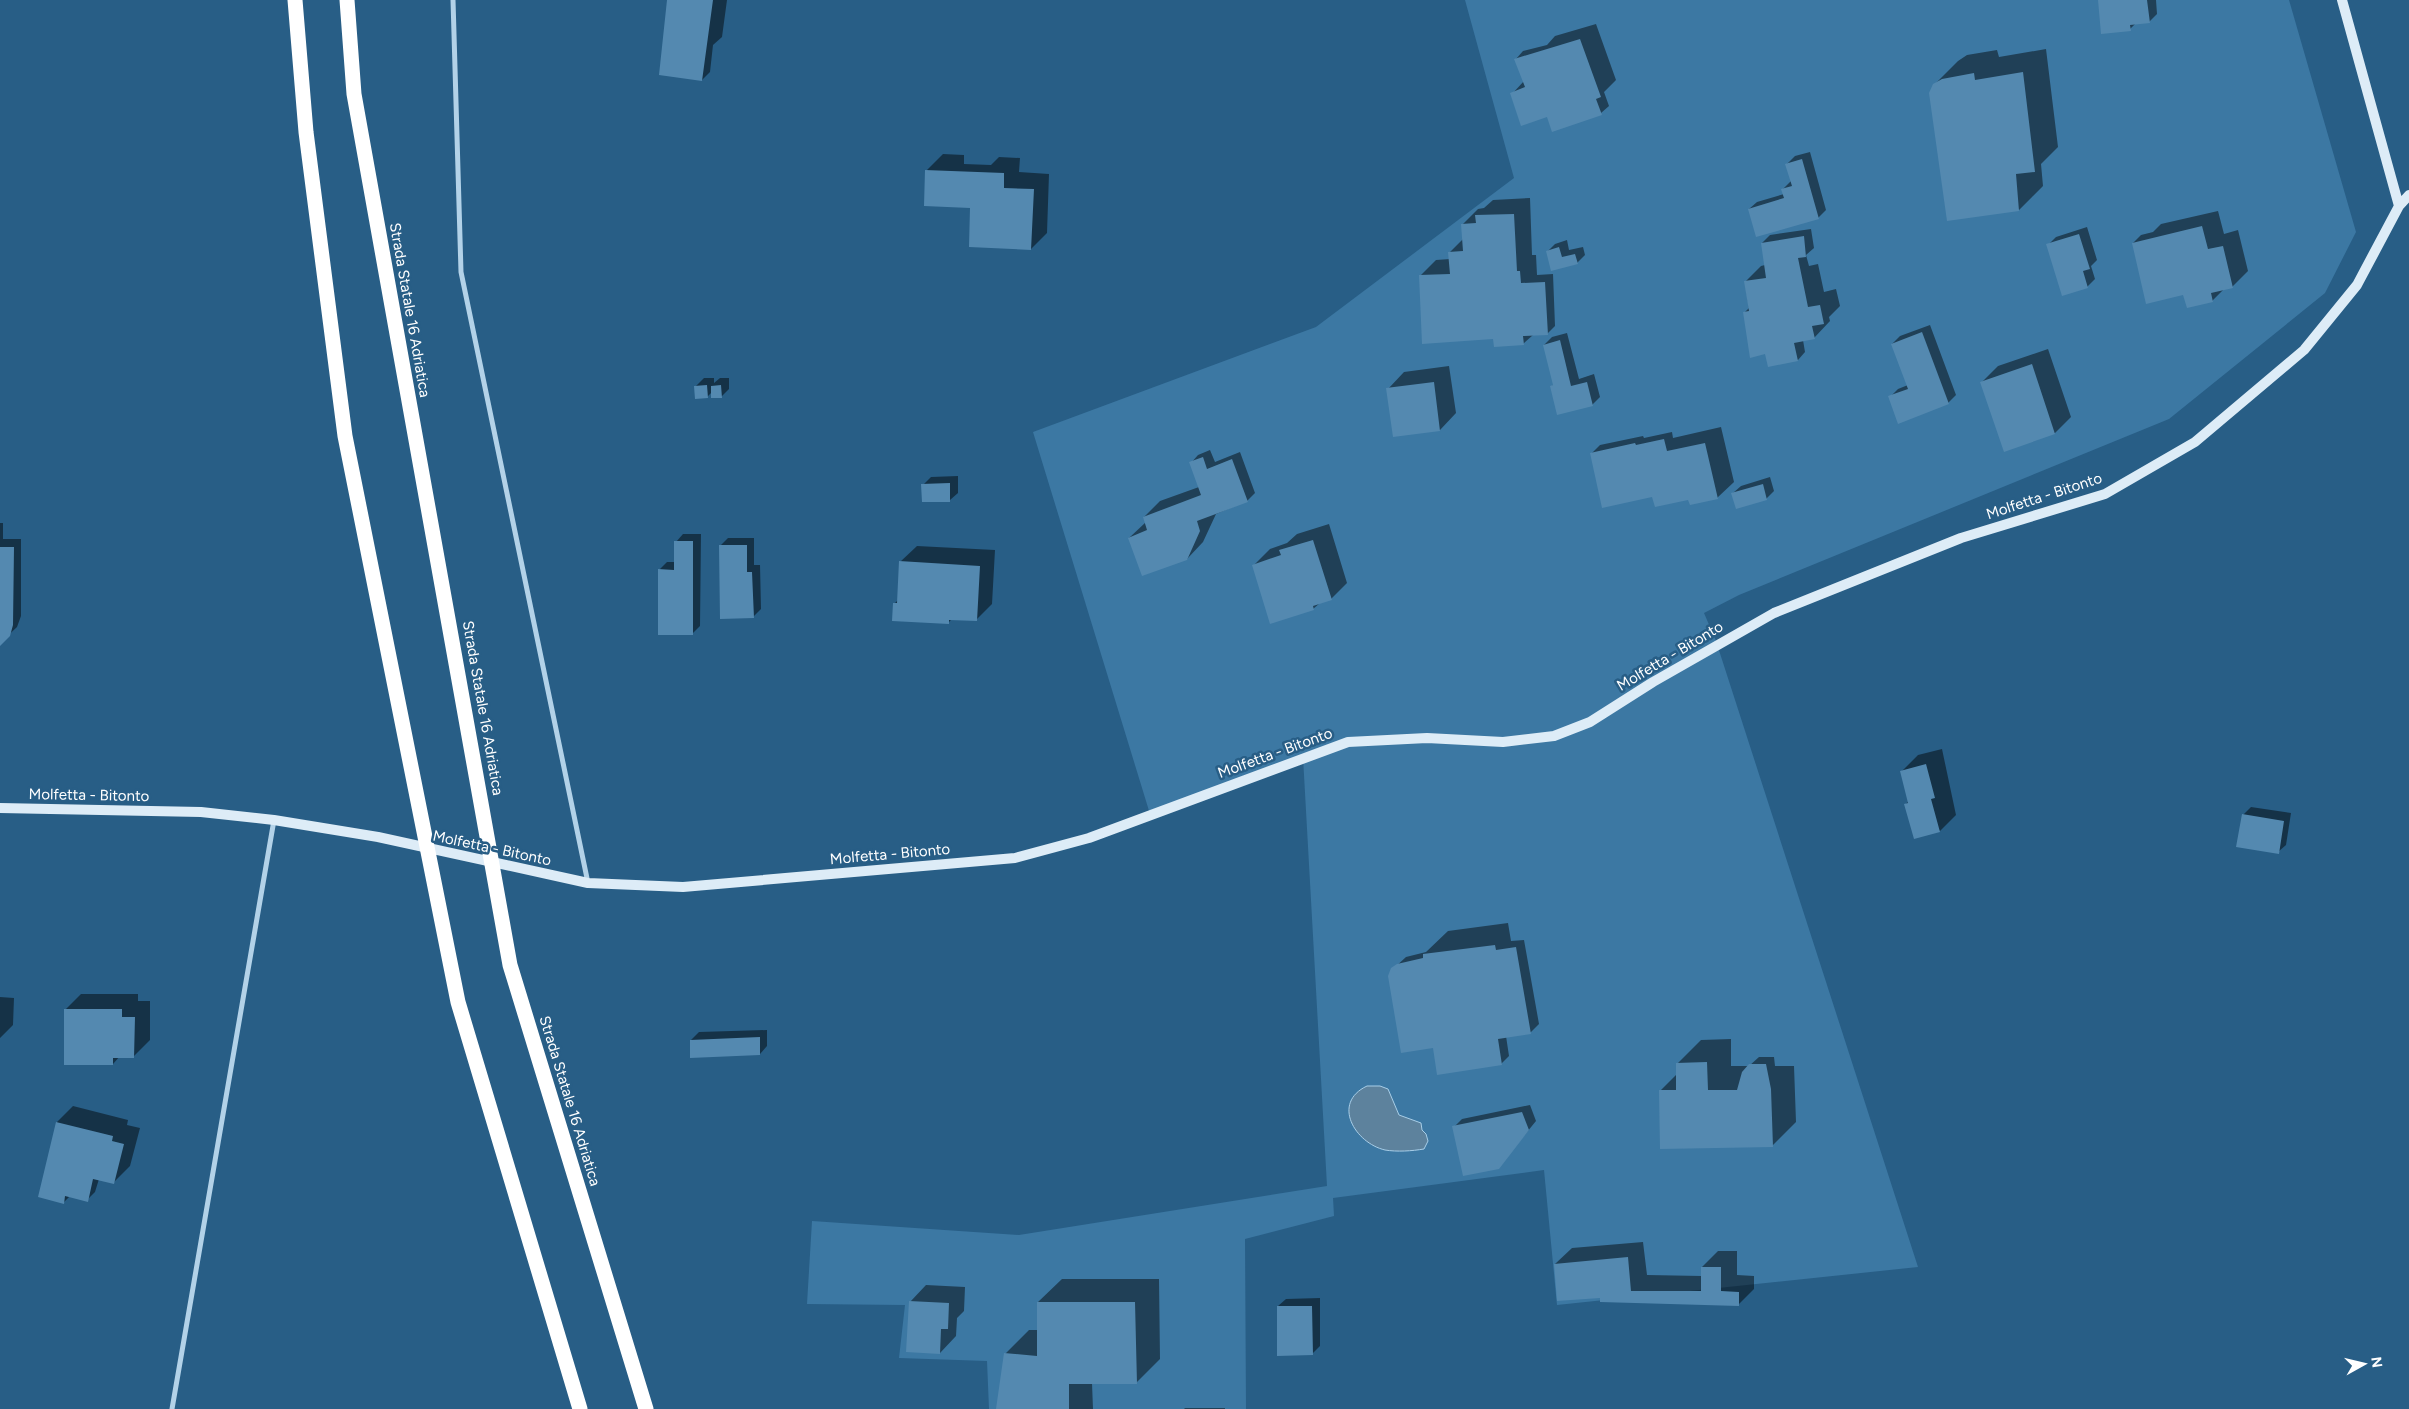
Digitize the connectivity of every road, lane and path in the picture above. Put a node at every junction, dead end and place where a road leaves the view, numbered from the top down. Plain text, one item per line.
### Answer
1 (295, 0) edge
2 (347, 0) edge
3 (453, 0) edge
4 (2342, 0) edge
5 (2409, 195) edge
6 (2399, 206) junction
7 (0, 808) edge
8 (274, 820) junction
9 (588, 883) junction
10 (172, 1409) edge
11 (580, 1409) edge
12 (646, 1409) edge

1 - 11 highway
2 - 12 highway, Strada Statale 16 Adriatica
3 - 9 street
4 - 6 street
5 - 6 street, Molfetta - Bitonto
6 - 9 street, Molfetta - Bitonto
7 - 8 street, Molfetta - Bitonto
8 - 9 street, Molfetta - Bitonto
8 - 10 street

